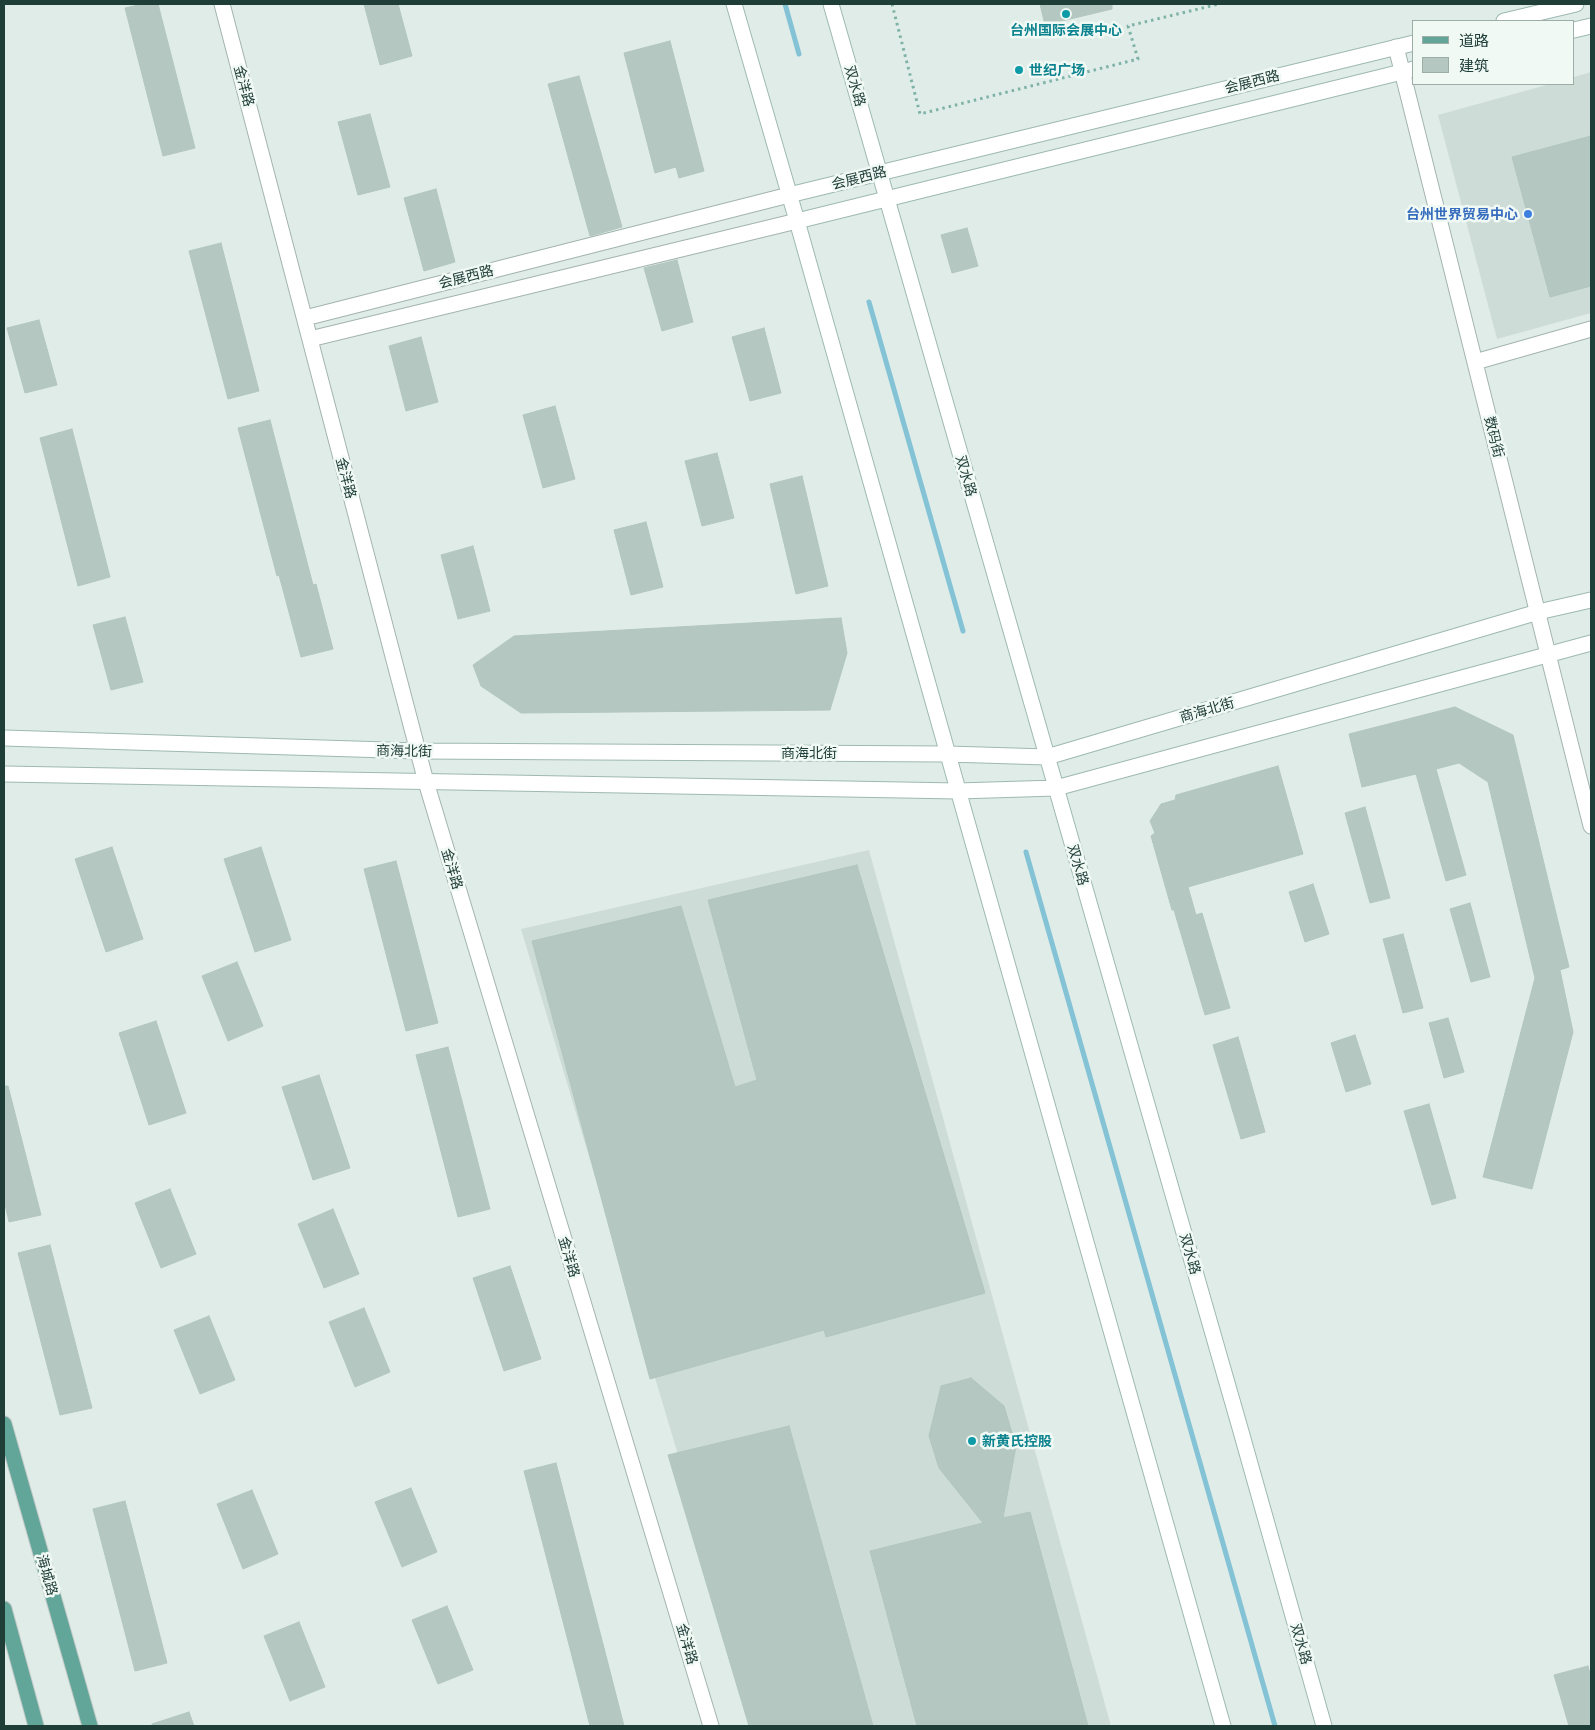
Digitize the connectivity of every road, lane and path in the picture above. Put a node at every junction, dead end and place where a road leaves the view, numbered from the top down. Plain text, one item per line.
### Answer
1 (222, 4) edge
2 (734, 4) edge
3 (831, 4) edge
4 (892, 4) edge
5 (1219, 4) edge
6 (1576, 4) edge
7 (1508, 20) edge
8 (1591, 26) edge
9 (1575, 30) edge
10 (1412, 43) edge
11 (1396, 47) junction
12 (1408, 71) edge
13 (880, 173) junction
14 (789, 195) junction
15 (886, 199) junction
16 (797, 221) junction
17 (304, 318) junction
18 (1591, 329) edge
19 (310, 339) junction
20 (1475, 362) junction
21 (1591, 600) edge
22 (1538, 612) junction
23 (1591, 642) edge
24 (1548, 654) junction
25 (4, 738) edge
26 (418, 751) junction
27 (948, 754) junction
28 (1047, 757) junction
29 (4, 774) edge
30 (426, 782) junction
31 (1056, 788) junction
32 (958, 791) junction
33 (1591, 826) edge
34 (4, 1424) edge
35 (4, 1609) edge
36 (36, 1726) edge
37 (90, 1726) edge
38 (712, 1726) edge
39 (1223, 1726) edge
40 (1324, 1726) edge

1 - 17 main road, 金洋路
2 - 14 main road
3 - 13 main road, 双水路
4 - 5 path
6 - 7 main road
8 - 9 main road
10 - 11 main road, 会展西路
11 - 12 main road, 数码街
11 - 13 main road, 会展西路
12 - 15 main road, 会展西路
12 - 20 main road, 数码街
13 - 14 main road, 会展西路
13 - 15 main road, 双水路
14 - 16 main road
14 - 17 main road, 会展西路
15 - 16 main road, 会展西路
15 - 28 main road, 双水路
16 - 19 main road, 会展西路
16 - 27 main road
17 - 19 main road, 金洋路
18 - 20 main road
19 - 26 main road, 金洋路
20 - 22 main road, 数码街
21 - 22 main road, 商海北街
22 - 24 main road, 数码街
22 - 28 main road, 商海北街
23 - 24 main road
24 - 31 main road
24 - 33 main road, 数码街
25 - 26 main road, 商海北街
26 - 27 main road, 商海北街
26 - 30 main road, 金洋路
27 - 28 main road, 商海北街
27 - 32 main road
28 - 31 main road, 双水路
29 - 30 main road
30 - 32 main road
30 - 38 main road, 金洋路
31 - 32 main road
31 - 40 main road, 双水路
32 - 39 main road
34 - 37 main road, 海城路
35 - 36 main road

